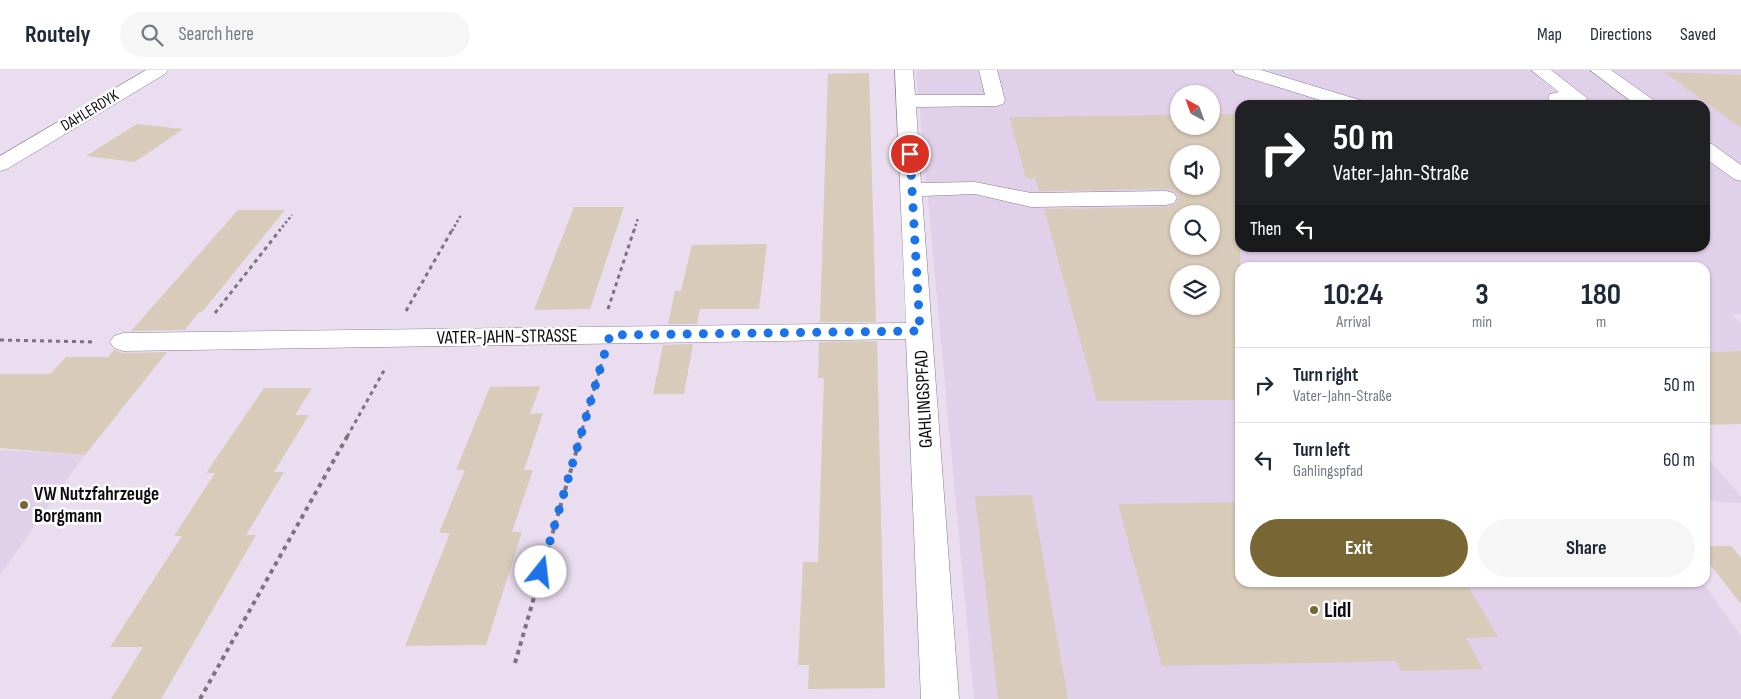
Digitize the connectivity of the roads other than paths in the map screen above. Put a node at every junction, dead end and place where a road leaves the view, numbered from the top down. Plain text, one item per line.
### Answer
1 (159, 70) edge
2 (904, 70) edge
3 (988, 70) edge
4 (1242, 70) edge
5 (1540, 70) edge
6 (1599, 70) edge
7 (1340, 100) edge
8 (1559, 100) edge
9 (1641, 100) edge
10 (906, 101) junction
11 (0, 152) edge
12 (22, 152) junction
13 (1710, 152) edge
14 (0, 165) edge
15 (1741, 175) edge
16 (912, 190) junction
17 (1166, 198) dead end
18 (920, 331) junction
19 (123, 342) road end
20 (940, 699) edge

1 - 12 street, DAHLERDYK
2 - 10 street, GAHLINGSPFAD
3 - 10 street
4 - 7 street
5 - 8 street
6 - 9 street
10 - 16 street, GAHLINGSPFAD
11 - 12 street
12 - 14 street, DAHLERDYK
13 - 15 street
16 - 17 street
16 - 18 street, GAHLINGSPFAD
18 - 19 street, VATER-JAHN-STRASSE
18 - 20 street, GAHLINGSPFAD

